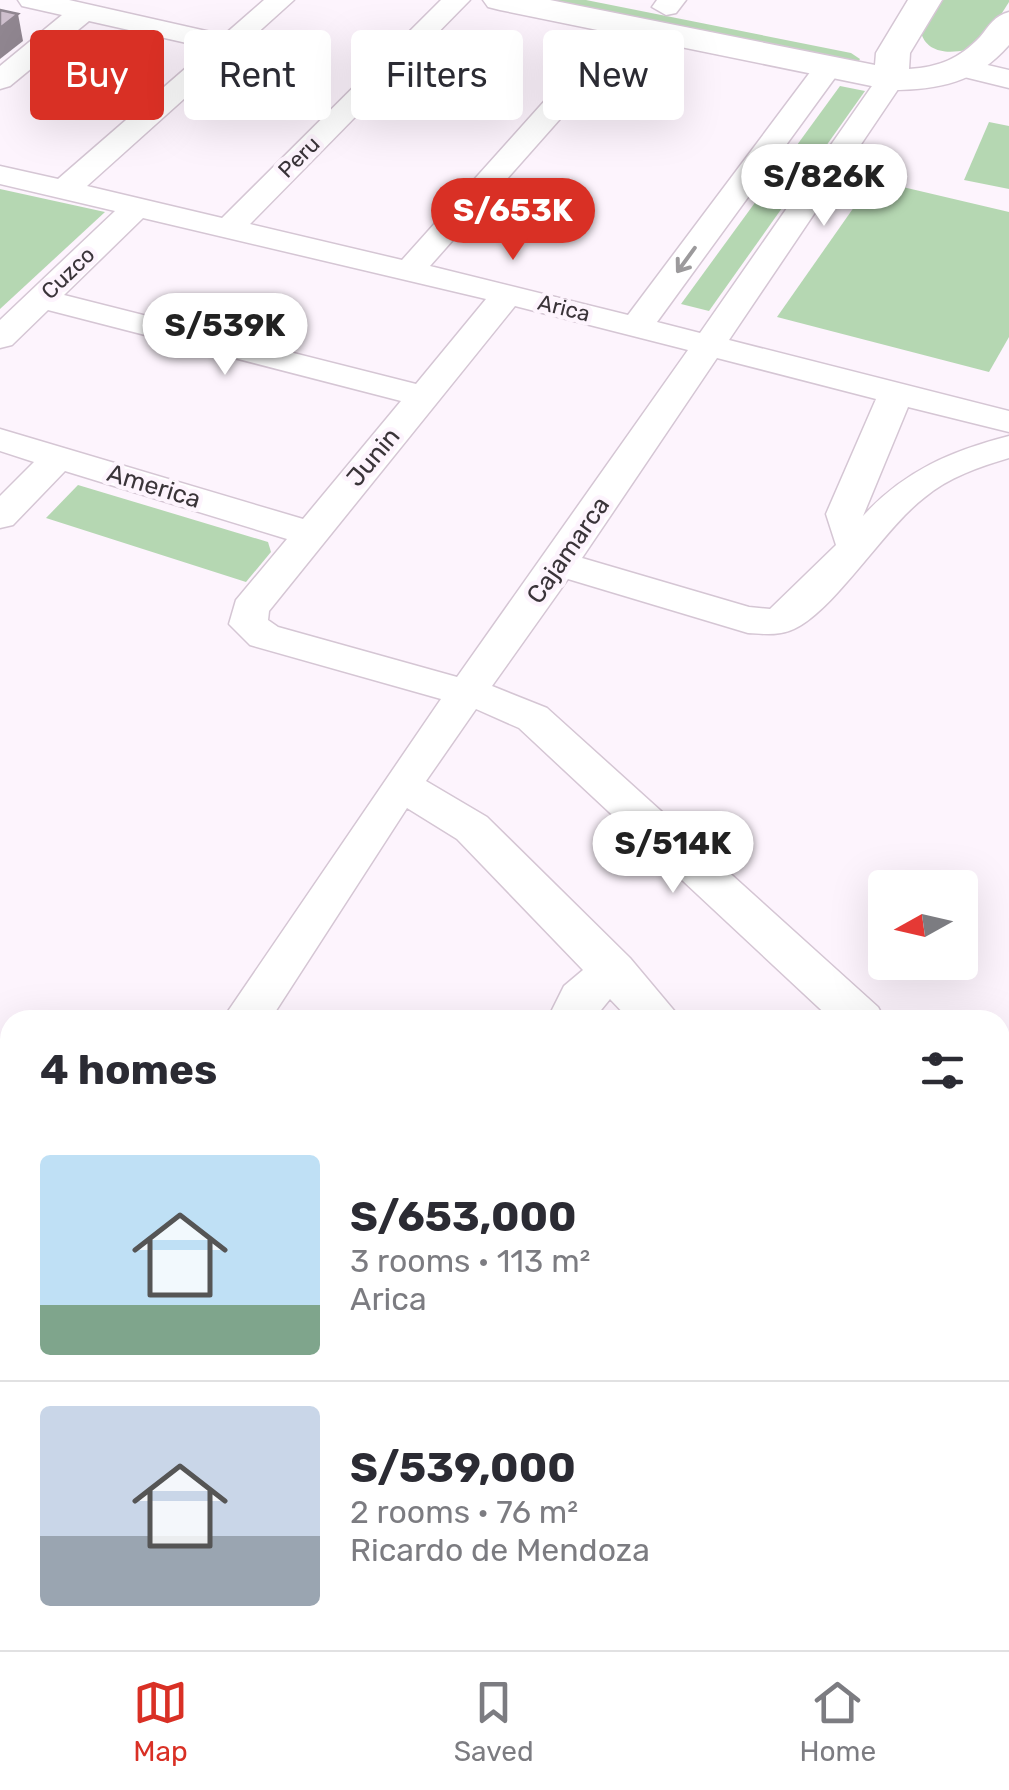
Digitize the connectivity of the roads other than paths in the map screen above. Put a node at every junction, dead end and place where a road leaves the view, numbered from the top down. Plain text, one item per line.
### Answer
1 (32, 0) edge
2 (280, 0) edge
3 (456, 0) edge
4 (500, 0) edge
5 (925, 0) edge
6 (540, 4) edge
7 (669, 4) edge
8 (84, 11) junction
9 (630, 13) edge
10 (1009, 22) edge
11 (245, 30) edge
12 (184, 34) edge
13 (892, 66) junction
14 (827, 69) junction
15 (966, 69) junction
16 (1009, 79) edge
17 (0, 80) edge
18 (184, 83) edge
19 (0, 176) edge
20 (64, 191) junction
21 (136, 208) junction
22 (227, 230) junction
23 (409, 270) junction
24 (507, 294) junction
25 (42, 299) junction
26 (636, 326) junction
27 (0, 338) edge
28 (707, 344) junction
29 (896, 393) junction
30 (424, 396) junction
31 (1009, 422) edge
32 (0, 440) edge
33 (1009, 447) edge
34 (59, 457) junction
35 (2, 514) edge
36 (308, 534) junction
37 (854, 544) junction
38 (559, 564) junction
39 (467, 693) junction
40 (401, 785) junction
41 (614, 970) junction
42 (252, 1010) edge
43 (575, 1010) edge
44 (651, 1010) edge
45 (851, 1010) edge

1 - 8 street
2 - 11 street
3 - 22 street, Peru
4 - 6 street
5 - 13 street
6 - 9 street
7 - 9 street
7 - 13 street
8 - 12 street
8 - 17 street
9 - 14 street
9 - 23 street
10 - 15 street
13 - 14 street
13 - 15 street
13 - 28 street, Cajamarca
14 -> 26 street
15 - 16 street
18 - 20 street
19 - 20 street, Arica
20 - 21 street, Arica
21 - 22 street, Arica
21 - 25 street, Cuzco
22 - 23 street, Arica
23 - 24 street, Arica
24 - 26 street, Arica
24 - 30 street, Junin
25 - 27 street, Cuzco
25 - 30 street
26 - 28 street, Arica
28 - 29 street, Arica
28 - 38 street, Cajamarca
29 - 31 street, Arica
29 - 37 street
30 - 36 street, Junin
32 - 34 street, America
33 - 37 street
34 - 35 street
34 - 36 street, America
36 - 39 street, Junin
37 - 38 street
38 - 39 street, Cajamarca
39 - 40 street, Cajamarca
39 - 45 street
40 - 41 street
40 - 42 street, Cajamarca
41 - 43 street
41 - 44 street

